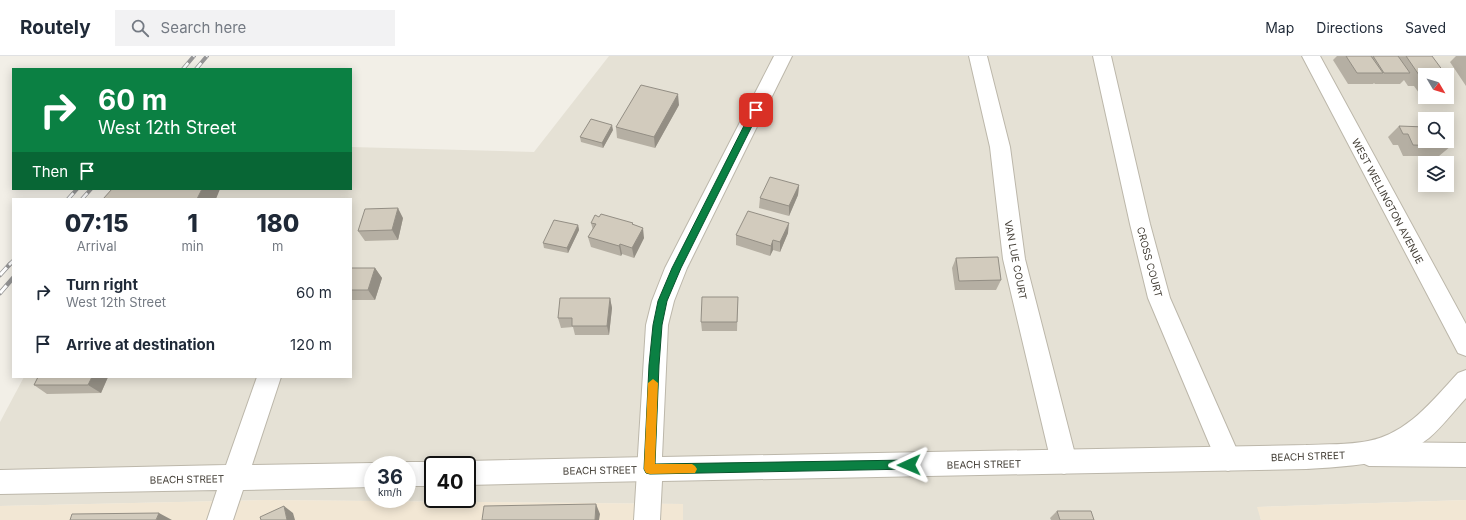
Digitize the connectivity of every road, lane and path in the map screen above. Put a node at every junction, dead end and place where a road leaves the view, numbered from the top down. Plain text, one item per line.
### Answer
1 (783, 56) edge
2 (978, 56) edge
3 (1102, 56) edge
4 (1310, 56) edge
5 (1466, 346) edge
6 (269, 378) edge
7 (1466, 381) edge
8 (1357, 454) junction
9 (1466, 454) edge
10 (1228, 459) junction
11 (1064, 462) junction
12 (650, 469) junction
13 (476, 473) edge
14 (364, 475) edge
15 (234, 478) junction
16 (0, 482) edge
17 (220, 520) edge
18 (647, 520) edge

1 - 12 street
2 - 11 street, VAN LUE COURT
3 - 10 street, CROSS COURT
4 - 5 street, WEST WELLINGTON AVENUE
6 - 15 street
7 - 8 street, BEACH STREET
8 - 9 street, BEACH STREET
8 - 10 street, BEACH STREET
10 - 11 street, BEACH STREET
11 - 12 street, BEACH STREET
12 - 13 street, BEACH STREET
12 - 18 street
14 - 15 street, BEACH STREET
15 - 16 street, BEACH STREET
15 - 17 street

